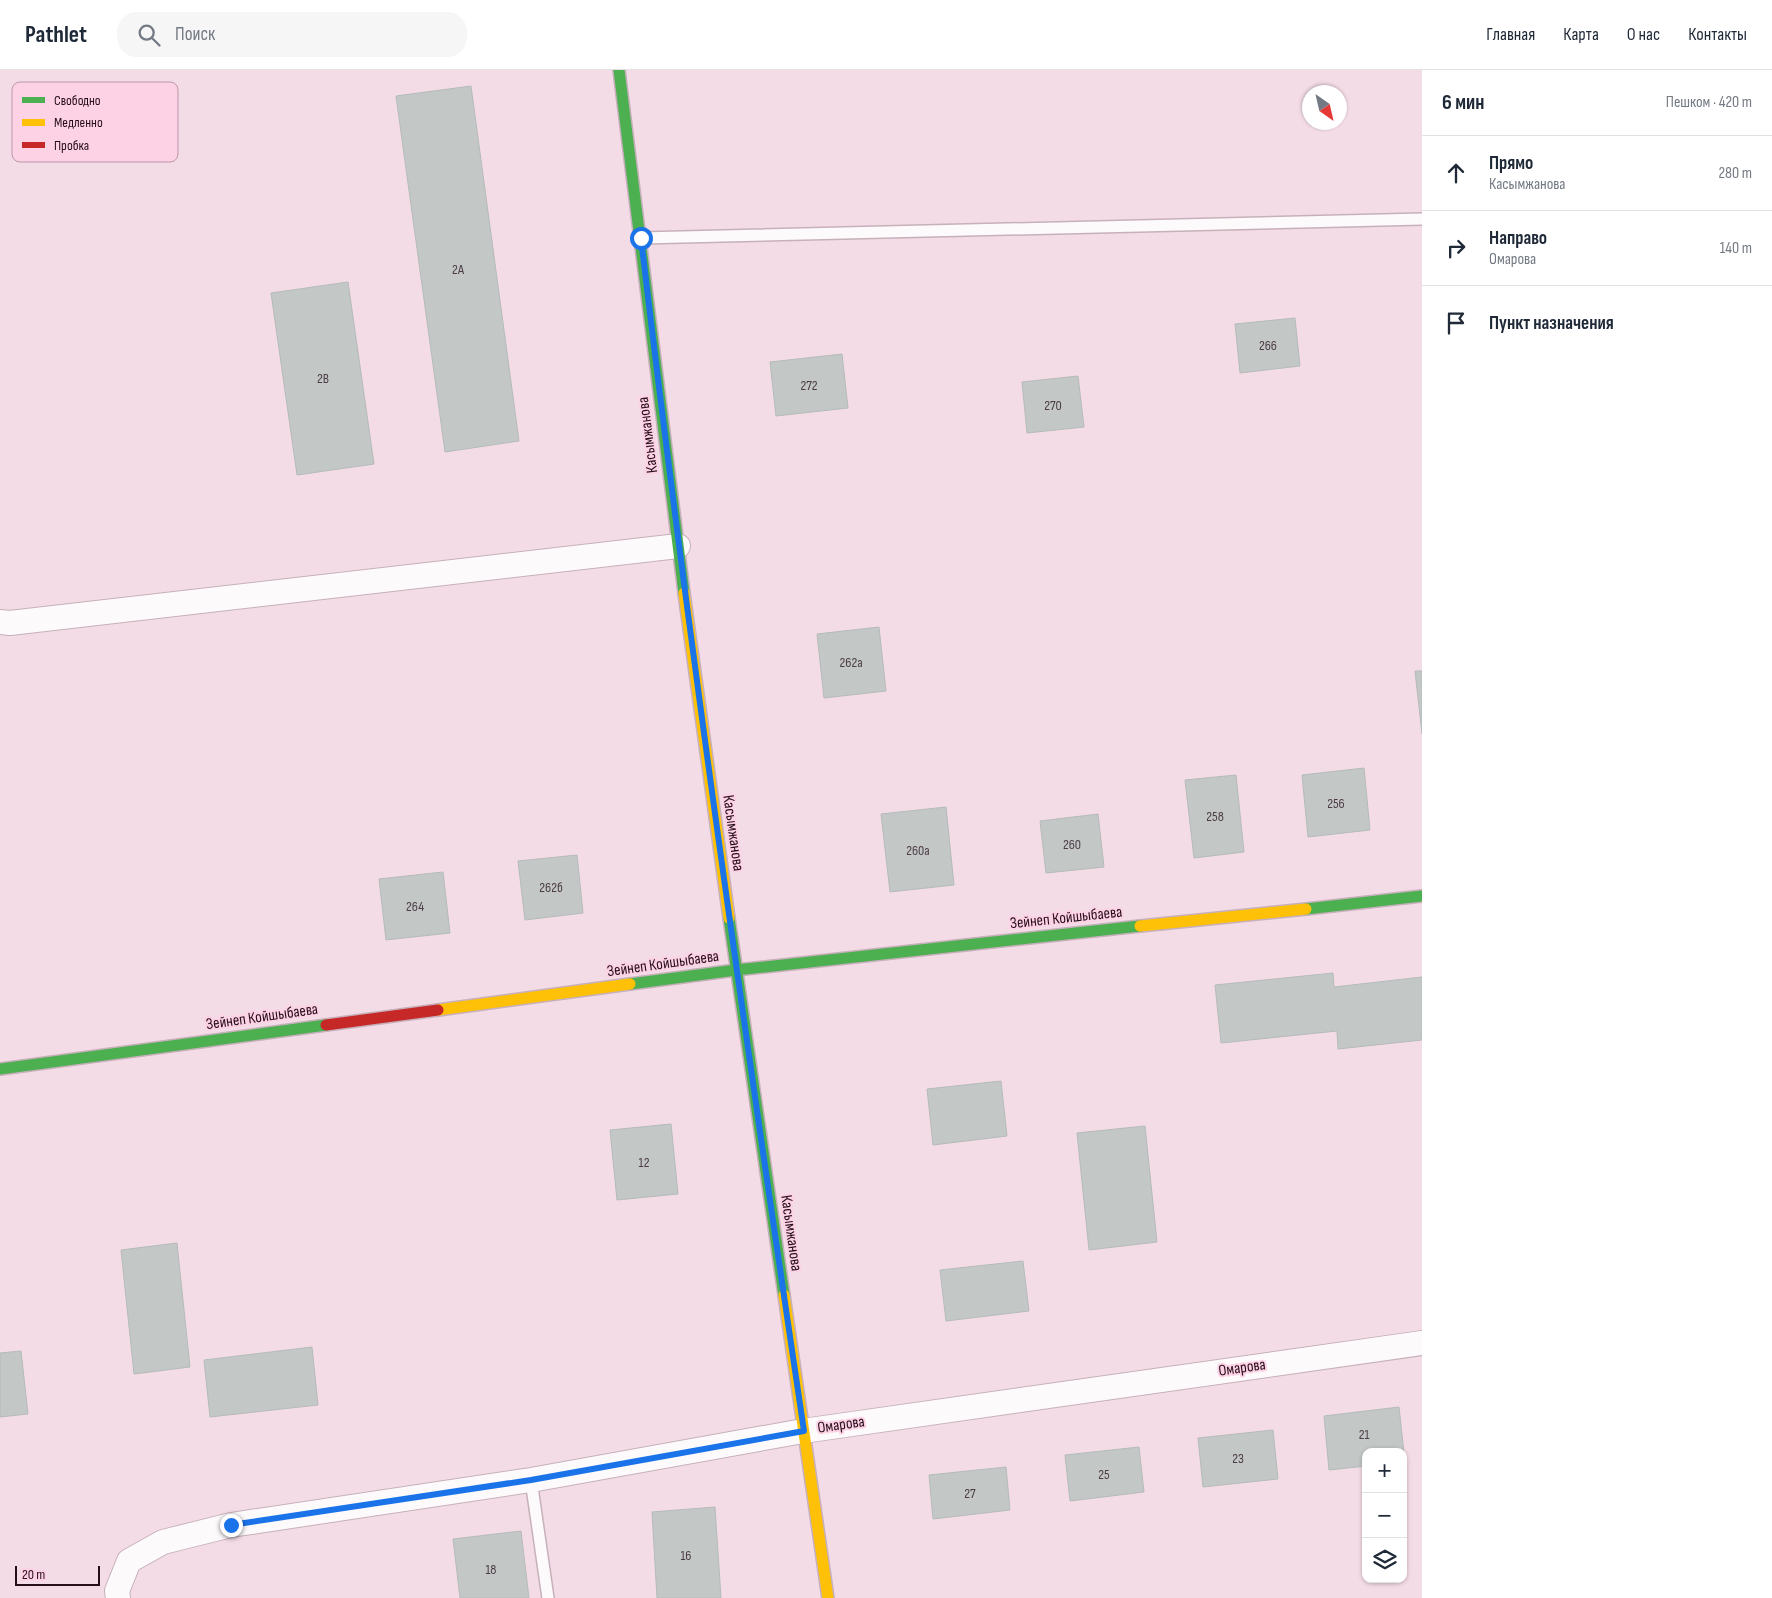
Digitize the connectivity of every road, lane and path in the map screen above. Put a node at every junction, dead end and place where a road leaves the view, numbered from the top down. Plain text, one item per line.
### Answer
1 (619, 70) edge
2 (1422, 219) edge
3 (641, 238) junction
4 (678, 546) junction
5 (0, 622) edge
6 (1422, 896) edge
7 (736, 970) junction
8 (0, 1069) edge
9 (1422, 1343) edge
10 (804, 1431) junction
11 (531, 1480) junction
12 (118, 1598) edge
13 (548, 1598) edge
14 (828, 1598) edge

1 - 3 street, Касымжанова
2 - 3 lane
3 - 4 street, Касымжанова
4 - 5 street
4 - 7 street, Касымжанова
6 - 7 street, Зейнеп Койшыбаева
7 - 8 street, Зейнеп Койшыбаева
7 - 10 street, Касымжанова
9 - 10 street, Омарова
10 - 11 street, Омарова
10 - 14 street, Касымжанова
11 - 12 street, Омарова
11 - 13 lane

